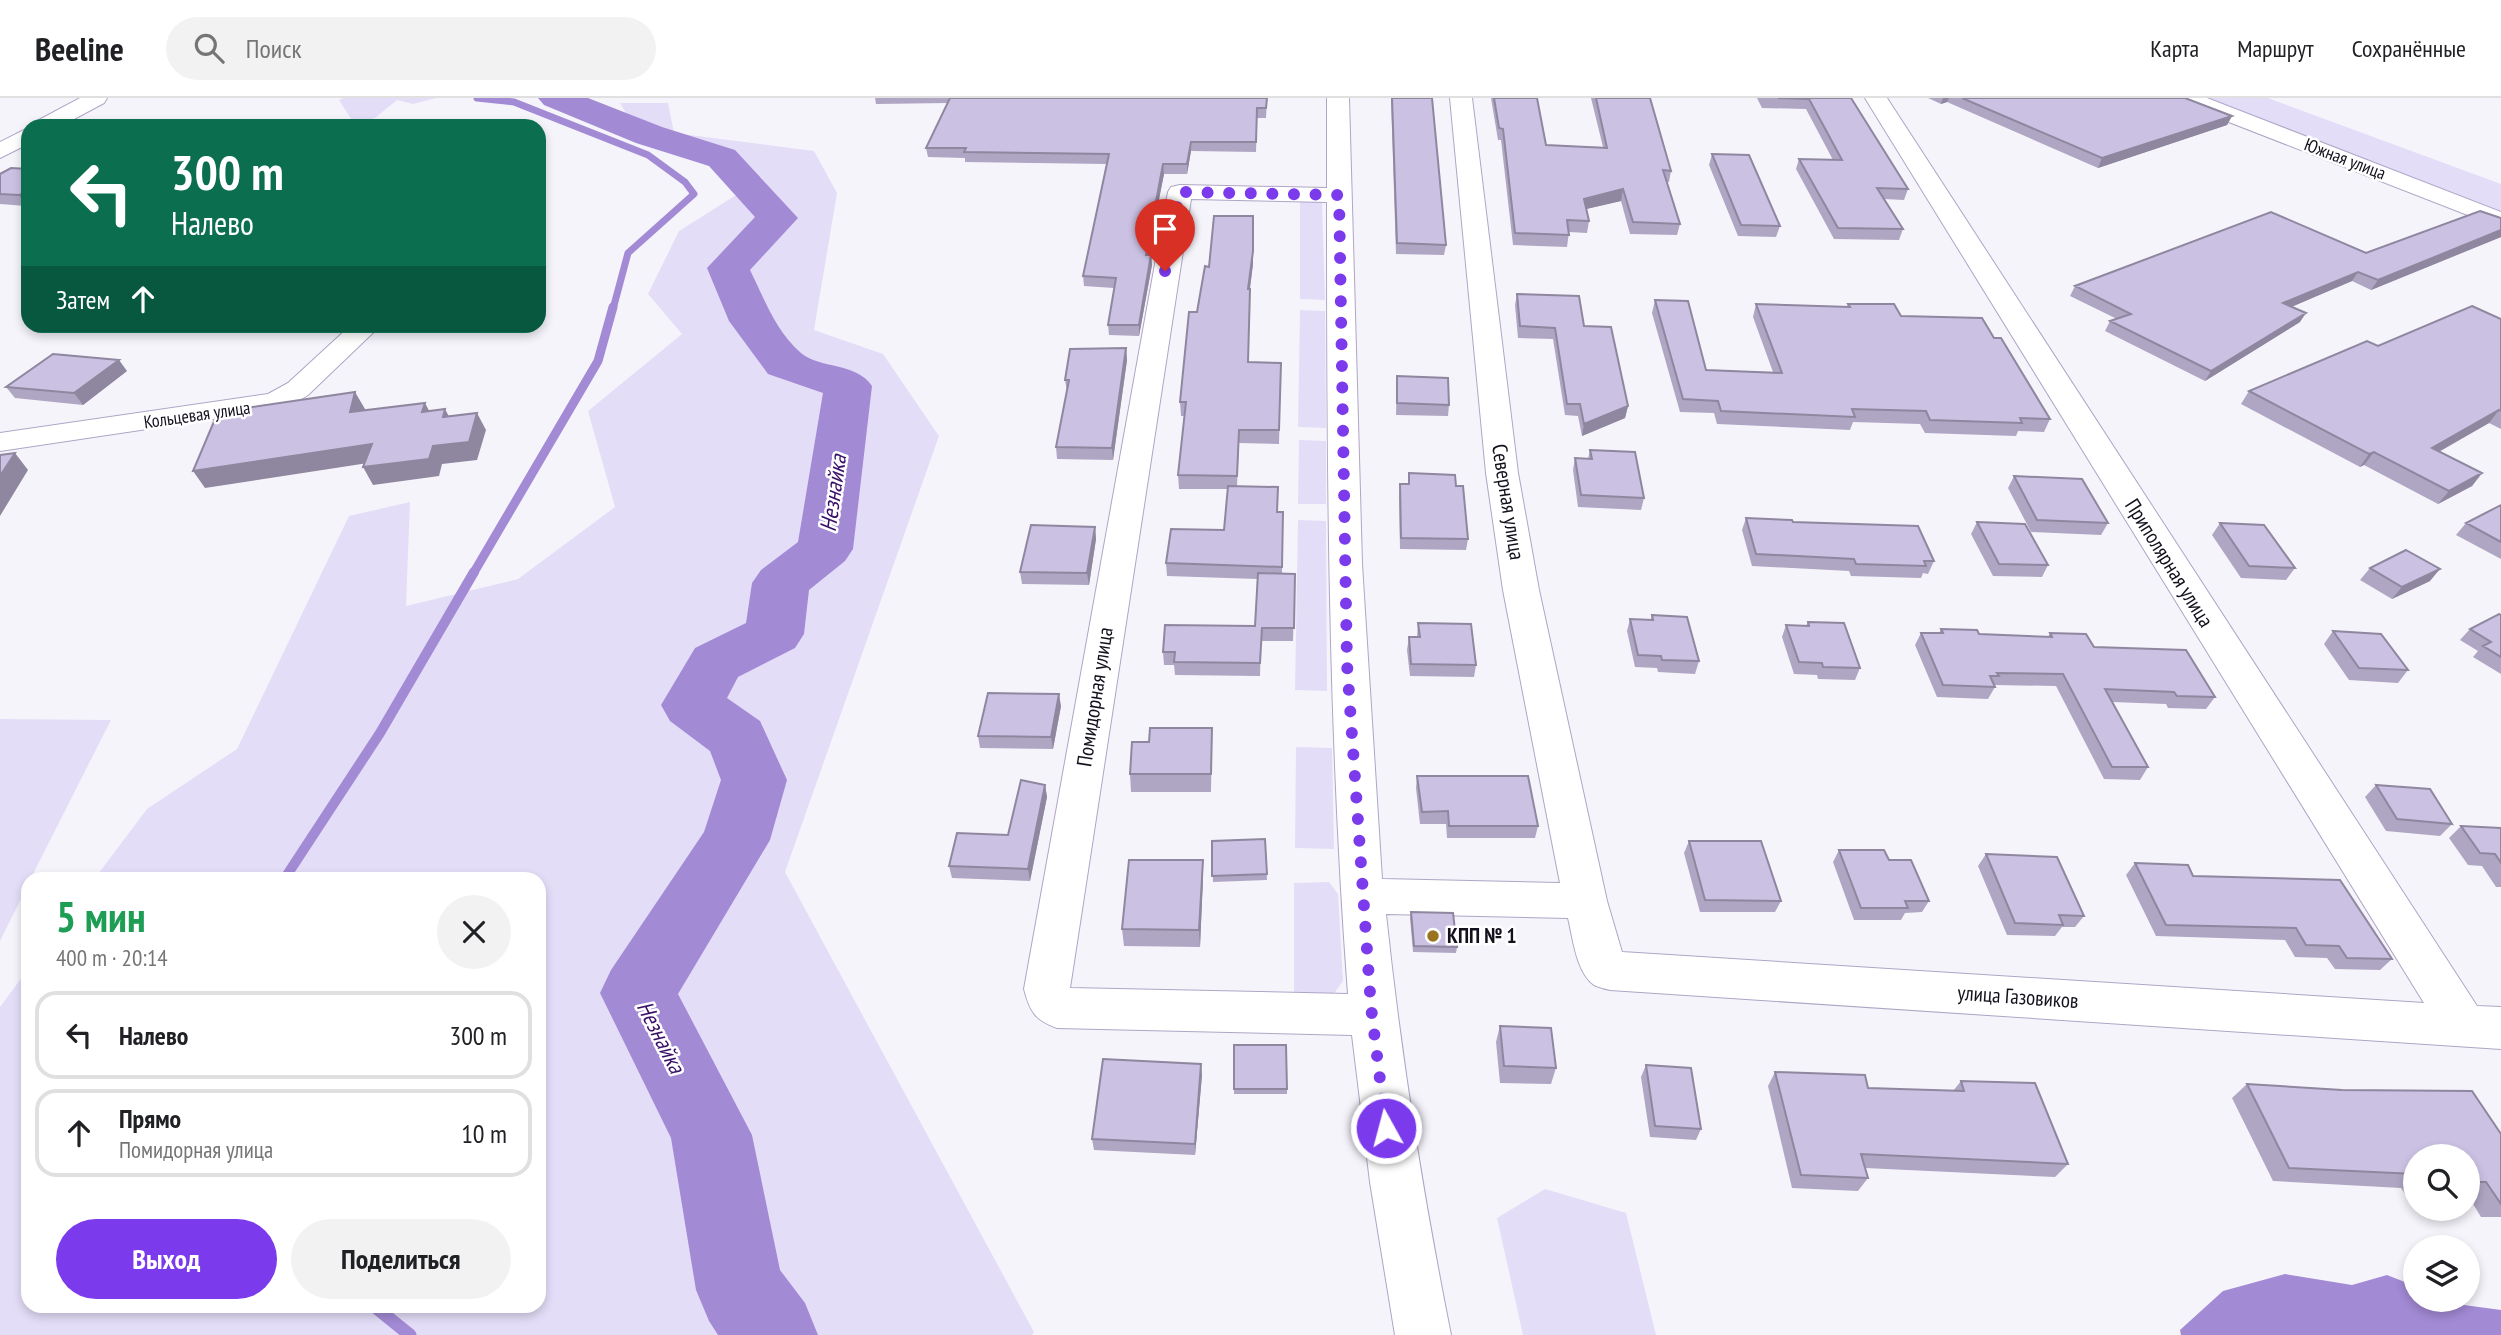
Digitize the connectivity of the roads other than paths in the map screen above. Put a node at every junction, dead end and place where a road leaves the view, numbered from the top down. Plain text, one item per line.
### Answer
1 (96, 98) edge
2 (1338, 98) edge
3 (1461, 98) edge
4 (1876, 98) edge
5 (2189, 98) edge
6 (58, 119) edge
7 (21, 139) edge
8 (0, 150) edge
9 (0, 158) edge
10 (21, 160) edge
11 (1339, 195) junction
12 (2501, 221) edge
13 (358, 333) edge
14 (0, 442) edge
15 (1362, 896) junction
16 (1585, 901) junction
17 (1371, 1014) junction
18 (2482, 1027) edge
19 (1423, 1335) edge

1 - 6 street
2 - 11 street
3 - 16 street, Северная улица
4 - 18 street, Приполярная улица
5 - 12 street, Южная улица
7 - 8 street
9 - 10 street
11 - 15 street
11 - 17 street, Помидорная улица
13 - 14 street, Кольцевая улица
15 - 16 street
15 - 17 street
16 - 18 street, улица Газовиков
17 - 19 street

